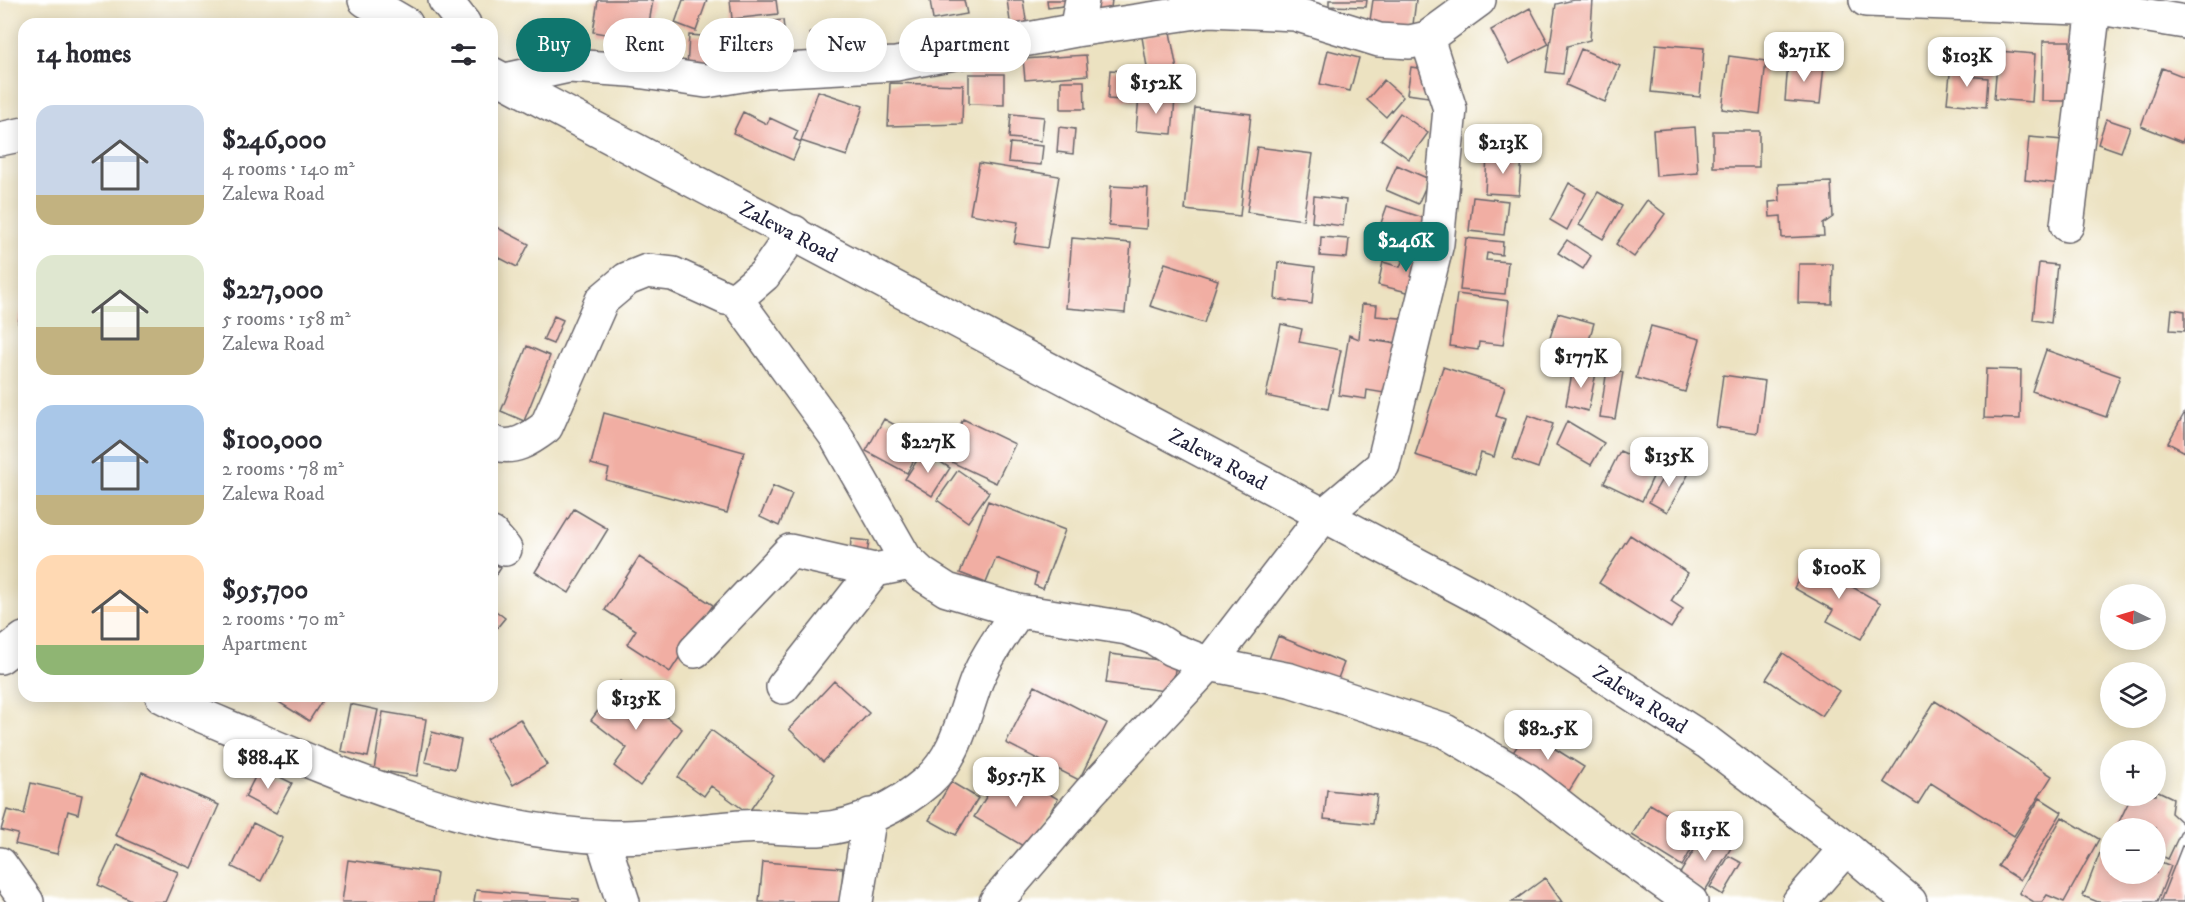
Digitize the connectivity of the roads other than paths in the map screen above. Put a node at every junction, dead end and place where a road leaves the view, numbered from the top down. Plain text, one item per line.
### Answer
1 (364, 0) edge
2 (446, 0) edge
3 (1479, 0) edge
4 (1866, 0) edge
5 (2098, 6) edge
6 (1079, 15) edge
7 (396, 18) edge
8 (460, 18) edge
9 (2185, 22) edge
10 (1427, 38) junction
11 (498, 77) edge
12 (18, 135) edge
13 (0, 139) edge
14 (2067, 225) dead end
15 (794, 232) junction
16 (736, 299) junction
17 (498, 443) edge
18 (1324, 515) junction
19 (910, 563) junction
20 (875, 570) junction
21 (1018, 611) junction
22 (18, 644) edge
23 (695, 651) dead end
24 (0, 657) edge
25 (1209, 664) junction
26 (783, 687) dead end
27 (174, 702) edge
28 (870, 816) junction
29 (602, 837) junction
30 (1846, 848) junction
31 (0, 864) edge
32 (27, 902) edge
33 (623, 902) edge
34 (856, 902) edge
35 (996, 902) edge
36 (1691, 902) edge
37 (1799, 902) edge
38 (1910, 902) edge

1 - 7 main road
2 - 8 main road
3 - 10 main road
4 - 5 main road
5 - 9 main road
5 - 14 main road
6 - 10 main road
6 - 11 main road
10 - 18 main road
11 - 15 main road, Zalewa Road
12 - 13 main road
15 - 16 main road
15 - 18 main road, Zalewa Road
16 - 17 main road
16 - 19 main road
18 - 25 main road
18 - 30 main road, Zalewa Road
19 - 20 main road
19 - 21 main road
20 - 23 main road
20 - 26 main road
21 - 25 main road
21 - 28 main road
22 - 24 main road
25 - 35 main road
25 - 36 main road
27 - 29 main road
28 - 29 main road
28 - 34 main road
29 - 33 main road
30 - 37 main road
30 - 38 main road, Zalewa Road
31 - 32 main road

